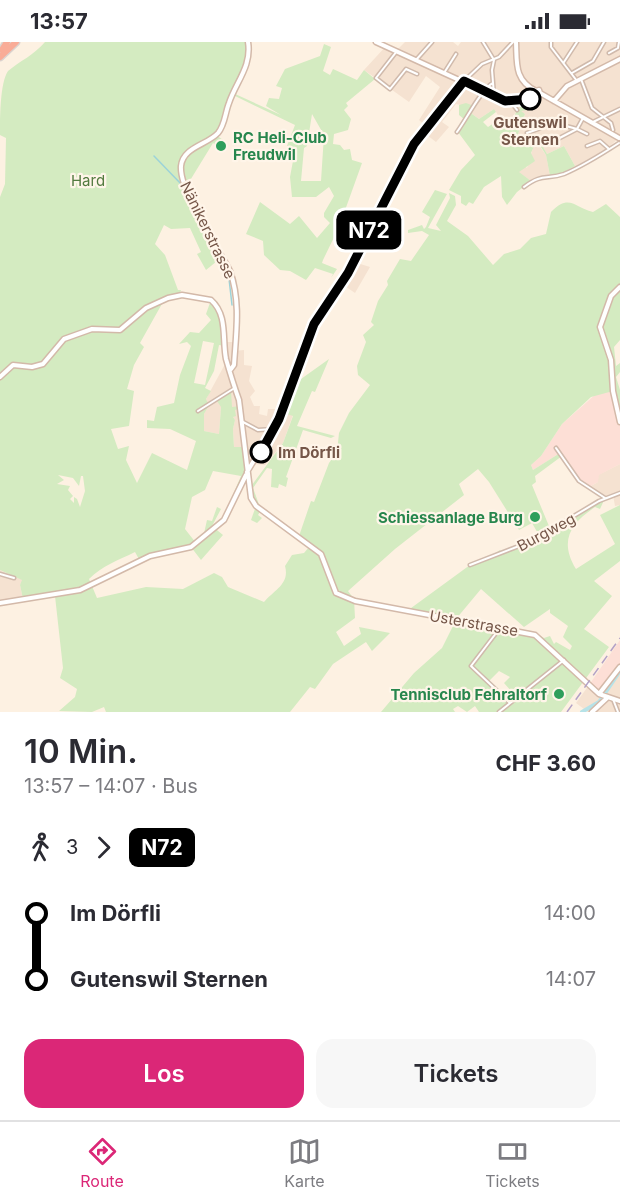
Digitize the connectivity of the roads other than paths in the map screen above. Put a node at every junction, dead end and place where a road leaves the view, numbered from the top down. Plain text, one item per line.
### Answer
1 (11, 42) edge
2 (248, 42) edge
3 (376, 42) edge
4 (432, 42) edge
5 (483, 42) edge
6 (514, 42) edge
7 (577, 42) edge
8 (604, 42) edge
9 (619, 42) edge
10 (550, 44) edge
11 (397, 51) junction
12 (609, 53) dead end
13 (0, 54) edge
14 (456, 54) dead end
15 (620, 59) edge
16 (416, 60) junction
17 (494, 60) junction
18 (564, 62) junction
19 (444, 73) junction
20 (572, 73) junction
21 (417, 74) dead end
22 (579, 80) junction
23 (464, 81) junction
24 (493, 83) junction
25 (484, 90) junction
26 (537, 93) junction
27 (494, 94) junction
28 (554, 101) junction
29 (511, 102) junction
30 (620, 109) edge
31 (517, 110) dead end
32 (603, 117) junction
33 (584, 118) junction
34 (591, 123) junction
35 (577, 129) junction
36 (613, 130) dead end
37 (457, 132) dead end
38 (527, 134) dead end
39 (587, 134) dead end
40 (619, 141) edge
41 (550, 143) dead end
42 (588, 146) dead end
43 (609, 149) junction
44 (524, 187) dead end
45 (620, 287) edge
46 (231, 369) junction
47 (0, 377) edge
48 (233, 389) junction
49 (198, 411) dead end
50 (243, 422) junction
51 (620, 422) edge
52 (273, 429) junction
53 (266, 430) junction
54 (270, 435) junction
55 (556, 448) dead end
56 (247, 474) junction
57 (620, 493) edge
58 (605, 498) junction
59 (470, 565) dead end
60 (0, 573) edge
61 (14, 578) dead end
62 (0, 603) edge
63 (500, 628) junction
64 (564, 660) junction
65 (620, 667) edge
66 (603, 696) junction
67 (613, 699) junction
68 (620, 700) edge
69 (509, 702) junction
70 (499, 712) edge
71 (592, 712) edge
72 (618, 712) edge

1 - 13 highway
2 - 46 street, Nänikerstrasse
3 - 11 street
4 - 16 street
5 - 17 street
6 - 17 street
6 - 26 street
7 - 18 street
8 - 20 street
9 - 12 street
10 - 18 street
11 - 16 street
11 - 21 street
14 - 19 street
15 - 22 street
16 - 19 street
17 - 23 street
17 - 24 street
18 - 20 street
19 - 23 street
20 - 22 street
22 - 28 street
22 - 32 street
23 - 25 street
23 - 52 street
24 - 25 street
24 - 27 street
25 - 27 street
25 - 37 street
26 - 28 street
26 - 29 street
27 - 29 street
28 - 33 street
29 - 31 street
30 - 32 street
32 - 34 street
32 - 36 street
33 - 34 street
33 - 35 street
34 - 40 street
35 - 38 street
35 - 39 street
35 - 41 street
40 - 43 street
42 - 43 street
43 - 44 street
45 - 51 street
46 - 47 street
46 - 48 street
48 - 49 street
48 - 50 street
50 - 53 street
50 - 56 street
52 - 53 street
52 - 54 street
53 - 54 street
54 - 56 street
55 - 58 street
56 - 62 street
56 - 63 street, Usterstrasse
57 - 58 street, Burgweg
58 - 59 street, Burgweg
60 - 61 street
63 - 64 street, Usterstrasse
63 - 69 street
64 - 66 street, Usterstrasse
64 - 69 street
65 - 66 street
66 - 67 street
66 - 71 street
67 - 68 street
67 - 72 street
69 - 70 street

